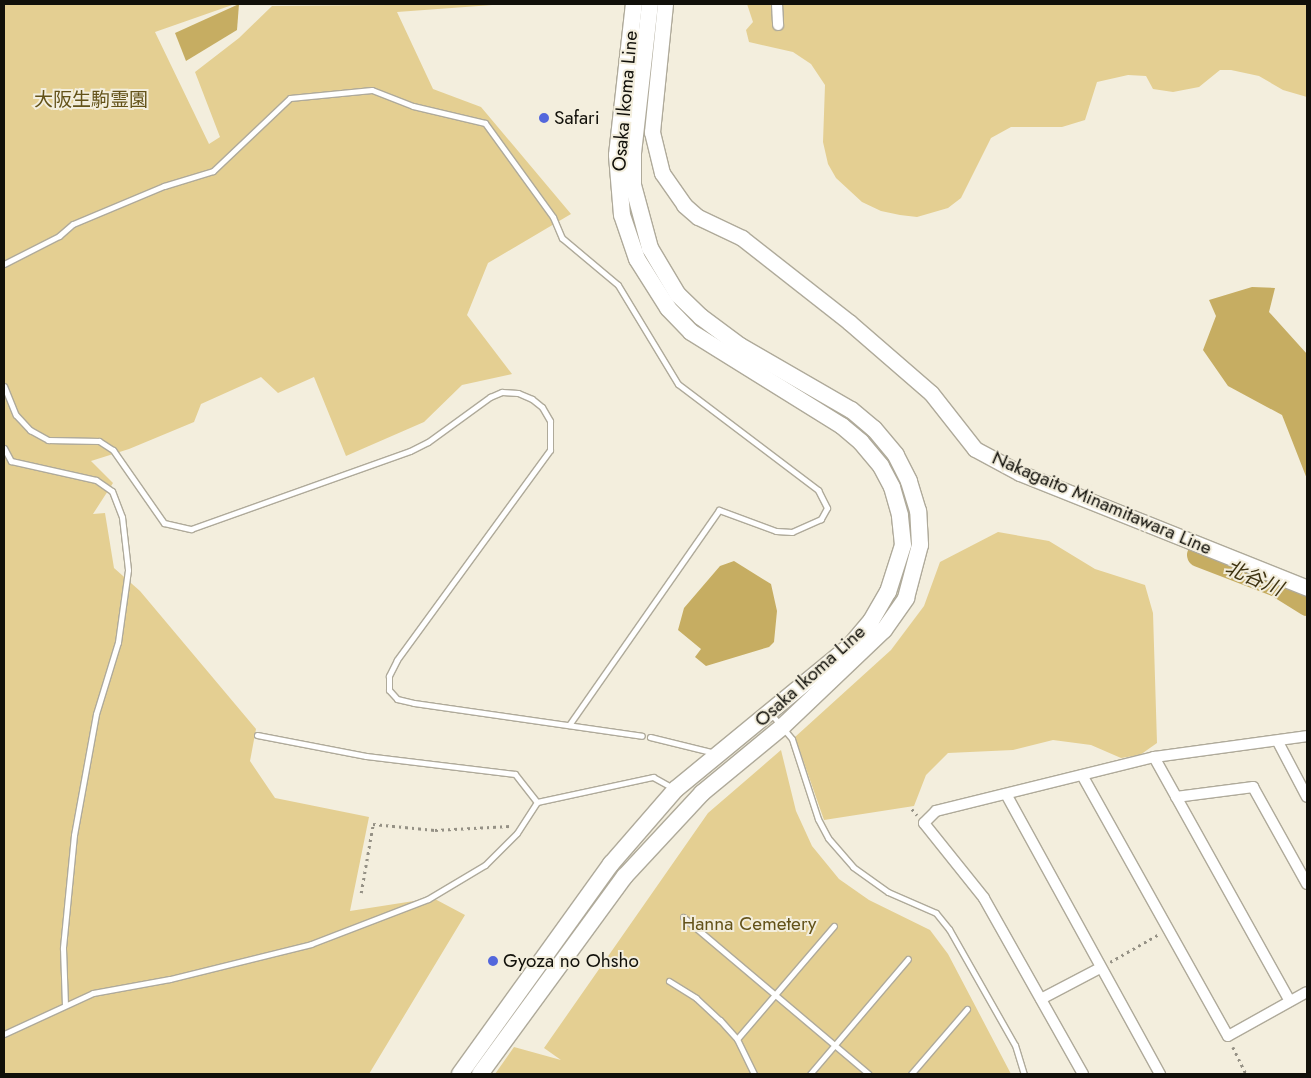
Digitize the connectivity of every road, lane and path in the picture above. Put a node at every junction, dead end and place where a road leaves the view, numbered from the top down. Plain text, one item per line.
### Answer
1 (634, 4) edge
2 (650, 4) edge
3 (665, 4) edge
4 (777, 4) edge
5 (778, 25) dead end
6 (4, 264) edge
7 (4, 386) edge
8 (4, 448) edge
9 (1307, 588) edge
10 (770, 712) junction
11 (569, 725) junction
12 (782, 727) junction
13 (750, 730) junction
14 (257, 735) dead end
15 (642, 736) dead end
16 (1307, 736) edge
17 (650, 737) dead end
18 (1278, 742) junction
19 (761, 745) junction
20 (718, 753) junction
21 (1154, 757) junction
22 (1082, 775) junction
23 (676, 790) junction
24 (1006, 794) junction
25 (1176, 797) junction
26 (1307, 797) edge
27 (536, 802) junction
28 (912, 808) dead end
29 (918, 816) dead end
30 (517, 833) junction
31 (1307, 884) edge
32 (361, 893) dead end
33 (683, 917) dead end
34 (834, 926) dead end
35 (1167, 930) junction
36 (908, 959) dead end
37 (1100, 968) junction
38 (668, 981) dead end
39 (1307, 992) edge
40 (775, 995) junction
41 (1041, 999) junction
42 (1290, 1001) junction
43 (65, 1005) junction
44 (966, 1009) dead end
45 (4, 1034) edge
46 (1228, 1036) junction
47 (737, 1039) junction
48 (835, 1046) junction
49 (460, 1074) edge
50 (480, 1074) edge
51 (754, 1074) edge
52 (810, 1074) edge
53 (869, 1074) edge
54 (911, 1074) edge
55 (1024, 1074) edge
56 (1083, 1074) edge
57 (1160, 1074) edge
58 (1246, 1074) edge

1 - 10 main road, Osaka Ikoma Line
2 - 12 main road, Osaka Ikoma Line
3 - 9 main road, Nakagaito Minamitawara Line
4 - 5 street
6 - 11 lane
7 - 11 lane
8 - 43 lane
10 - 12 lane
10 - 13 main road, Osaka Ikoma Line
11 - 15 lane
12 - 19 main road, Osaka Ikoma Line
12 - 55 lane
13 - 19 main road
13 - 20 main road, Osaka Ikoma Line
14 - 27 lane
16 - 18 street
17 - 20 lane
18 - 21 street
18 - 26 street
19 - 50 main road, Osaka Ikoma Line
20 - 23 main road, Osaka Ikoma Line
21 - 22 street
21 - 25 street
22 - 24 street
22 - 35 street
23 - 27 lane
23 - 49 main road, Osaka Ikoma Line
24 - 37 street
24 - 41 street
25 - 31 street
25 - 42 street
27 - 30 lane
28 - 29 path
30 - 32 path
30 - 43 lane
33 - 40 lane
34 - 40 lane
35 - 37 path
35 - 46 street
36 - 48 lane
37 - 41 street
37 - 57 street
38 - 47 lane
39 - 42 street
40 - 47 lane
40 - 48 lane
41 - 56 street
42 - 46 street
43 - 45 lane
44 - 54 lane
46 - 58 path
47 - 51 lane
48 - 52 lane
48 - 53 lane

